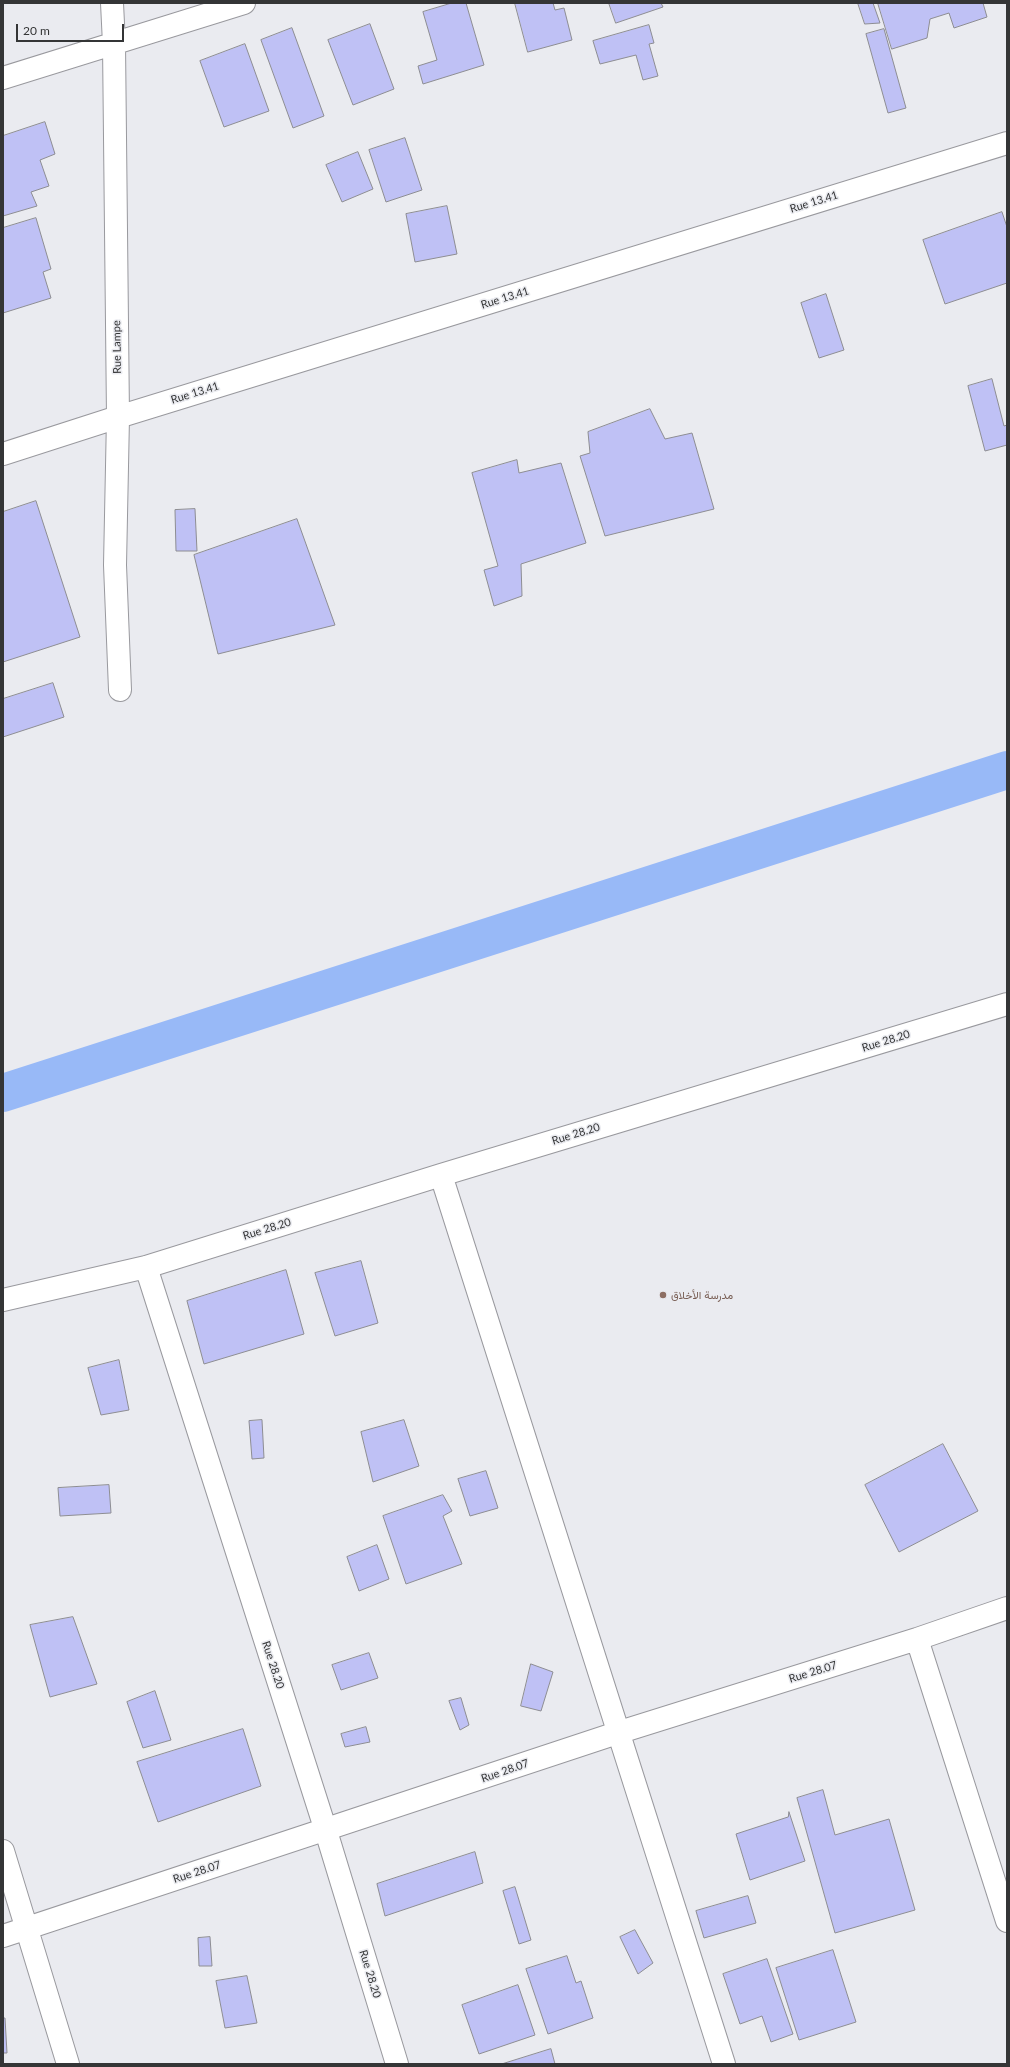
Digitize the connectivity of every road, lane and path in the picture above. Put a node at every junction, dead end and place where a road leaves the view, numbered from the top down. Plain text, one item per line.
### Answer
1 (112, 3) edge
2 (244, 3) edge
3 (114, 44) junction
4 (3, 78) edge
5 (1007, 143) edge
6 (118, 417) junction
7 (3, 454) edge
8 (120, 690) dead end
9 (1007, 1004) edge
10 (441, 1175) junction
11 (146, 1267) junction
12 (3, 1300) edge
13 (1007, 1608) edge
14 (917, 1639) junction
15 (620, 1732) junction
16 (326, 1831) junction
17 (3, 1851) edge
18 (1007, 1921) edge
19 (26, 1927) junction
20 (3, 1936) edge
21 (68, 2064) edge
22 (397, 2064) edge
23 (724, 2064) edge

1 - 3 street, Rue Lampe
2 - 3 street
3 - 4 street
3 - 6 street, Rue Lampe
5 - 6 street, Rue 13.41
6 - 7 street, Rue 13.41
6 - 8 street, Rue Lampe
9 - 10 street, Rue 28.20
10 - 11 street, Rue 28.20
10 - 15 street
11 - 12 street, Rue 28.20
11 - 16 street, Rue 28.20
13 - 14 street, Rue 28.07
14 - 15 street, Rue 28.07
14 - 18 street
15 - 16 street, Rue 28.07
15 - 23 street
16 - 19 street, Rue 28.07
16 - 22 street, Rue 28.20
17 - 19 street
19 - 20 street, Rue 28.07
19 - 21 street

